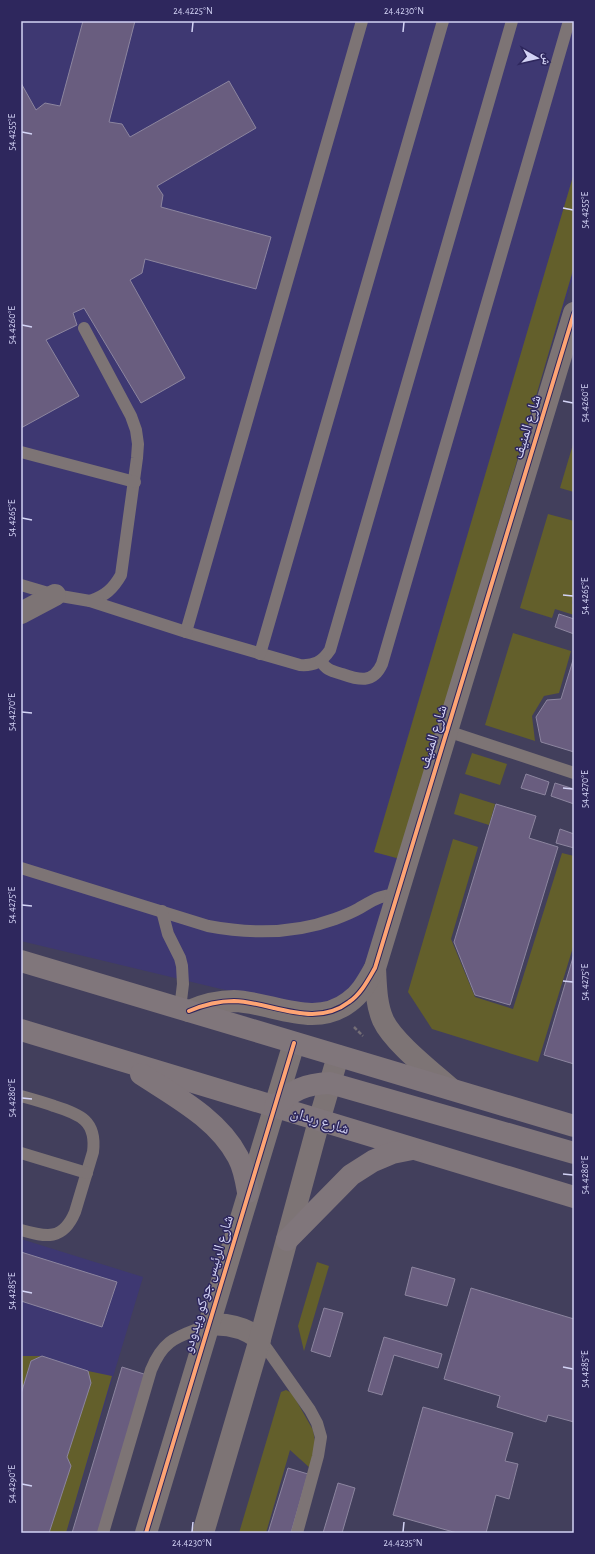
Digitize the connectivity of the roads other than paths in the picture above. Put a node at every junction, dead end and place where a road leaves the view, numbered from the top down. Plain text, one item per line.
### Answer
1 (362, 21) edge
2 (443, 21) edge
3 (512, 21) edge
4 (569, 21) edge
5 (574, 313) edge
6 (84, 328) dead end
7 (21, 452) edge
8 (134, 482) junction
9 (21, 585) edge
10 (55, 595) junction
11 (90, 601) junction
12 (21, 613) edge
13 (186, 632) junction
14 (260, 654) junction
15 (321, 661) junction
16 (447, 731) junction
17 (574, 773) edge
18 (21, 868) edge
19 (397, 895) junction
20 (162, 911) junction
21 (21, 961) edge
22 (375, 968) junction
23 (185, 1010) junction
24 (21, 1030) edge
25 (294, 1043) junction
26 (338, 1056) junction
27 (124, 1062) junction
28 (330, 1083) junction
29 (451, 1089) junction
30 (21, 1096) edge
31 (274, 1107) junction
32 (319, 1121) junction
33 (574, 1126) edge
34 (412, 1148) junction
35 (21, 1153) edge
36 (574, 1153) edge
37 (87, 1173) junction
38 (248, 1192) junction
39 (574, 1197) edge
40 (21, 1230) edge
41 (287, 1240) junction
42 (208, 1325) junction
43 (260, 1339) junction
44 (103, 1533) edge
45 (146, 1533) edge
46 (203, 1533) edge
47 (297, 1533) edge

1 - 13 lane
2 - 14 lane
3 - 15 lane
4 - 15 lane
5 - 16 street, شارع المنيف
6 - 8 lane
7 - 8 lane
8 - 11 lane
9 - 10 lane
10 - 11 lane
10 - 12 street
11 - 13 lane
13 - 14 lane
14 - 15 lane
16 - 17 lane
16 - 19 street, شارع المنيف
18 - 20 lane
19 - 20 lane
19 - 22 street, شارع المنيف
20 - 23 lane
21 - 23 main road
22 - 23 street, شارع المنيف
22 - 29 street, شارع المنيف
23 - 25 main road
24 - 27 main road, شارع ربدان
25 - 26 main road
25 - 31 street, شارع الرئيس جوكو ويدودو
26 - 28 street
26 - 29 main road
27 - 31 main road, شارع ربدان
27 - 38 main road
28 - 31 main road
28 - 32 street
28 - 36 main road
29 - 33 main road
30 - 37 lane
31 - 32 main road, شارع ربدان
31 - 38 street, شارع الرئيس جوكو ويدودو
32 - 34 main road, شارع ربدان
32 - 41 street
34 - 39 main road, شارع ربدان
34 - 41 main road
35 - 37 lane
37 - 40 lane
38 - 42 street, شارع الرئيس جوكو ويدودو
41 - 43 street
42 - 43 street
42 - 44 lane
42 - 45 street, شارع الرئيس جوكو ويدودو
43 - 46 street
43 - 47 lane

